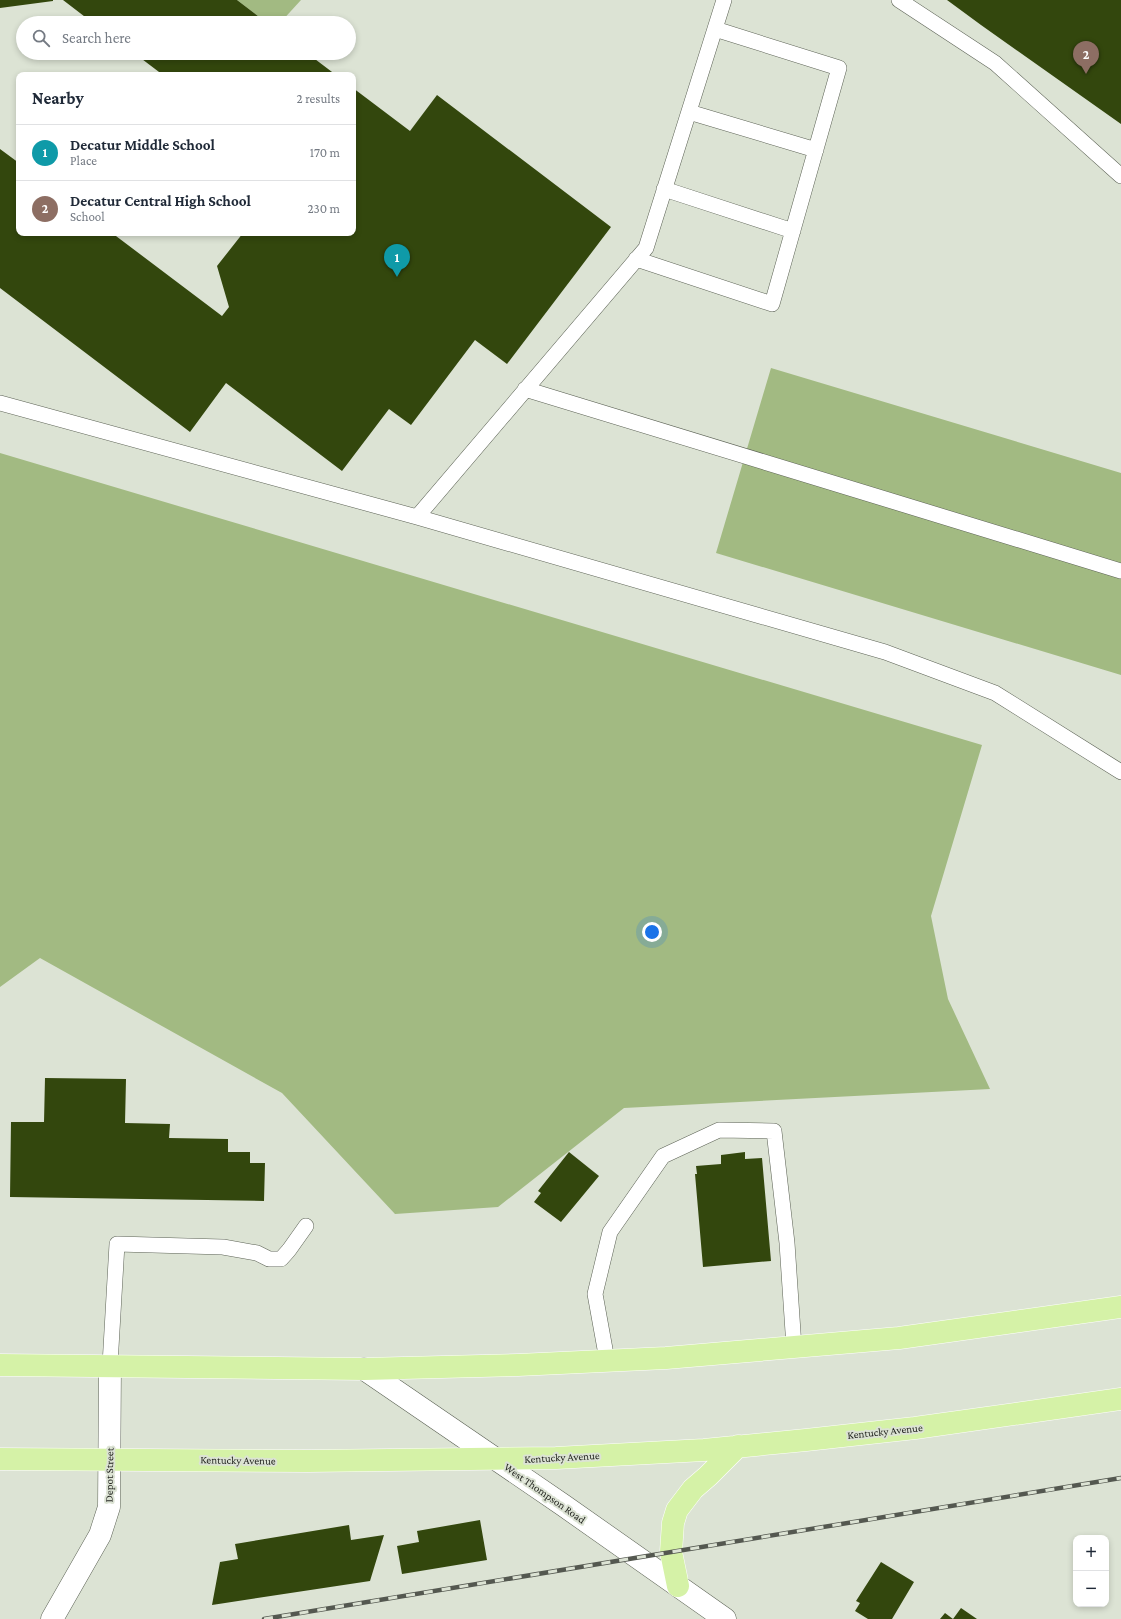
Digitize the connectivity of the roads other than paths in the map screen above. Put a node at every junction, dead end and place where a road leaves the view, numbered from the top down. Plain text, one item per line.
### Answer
1 (724, 0) edge
2 (899, 0) edge
3 (715, 29) junction
4 (689, 112) junction
5 (816, 150) junction
6 (1121, 176) edge
7 (664, 189) junction
8 (792, 231) junction
9 (636, 259) junction
10 (526, 389) junction
11 (0, 403) edge
12 (416, 517) junction
13 (1121, 571) edge
14 (1121, 772) edge
15 (306, 1226) dead end
16 (1121, 1307) edge
17 (794, 1347) junction
18 (607, 1360) junction
19 (0, 1365) edge
20 (110, 1365) junction
21 (364, 1369) junction
22 (1121, 1399) edge
23 (738, 1446) junction
24 (0, 1459) edge
25 (110, 1459) junction
26 (496, 1459) junction
27 (678, 1586) junction
28 (52, 1619) edge
29 (725, 1619) edge

1 - 3 lane
2 - 6 lane
3 - 4 lane
3 - 5 lane
4 - 5 lane
4 - 7 lane
5 - 8 lane
7 - 8 lane
7 - 9 lane
8 - 9 lane
9 - 10 lane
10 - 12 lane
10 - 13 lane
11 - 12 lane
12 - 14 lane
15 - 20 lane
16 - 17 main road
17 - 18 main road
17 - 18 lane
18 - 21 main road
19 - 20 main road
20 - 21 main road
20 - 25 street, Depot Street
21 - 26 street, West Thompson Road
22 - 23 main road, Kentucky Avenue
23 - 26 main road, Kentucky Avenue
23 - 27 main road
24 - 25 main road, Kentucky Avenue
25 - 26 main road, Kentucky Avenue
25 - 28 street, Depot Street
26 - 27 street, West Thompson Road
27 - 29 street, West Thompson Road

